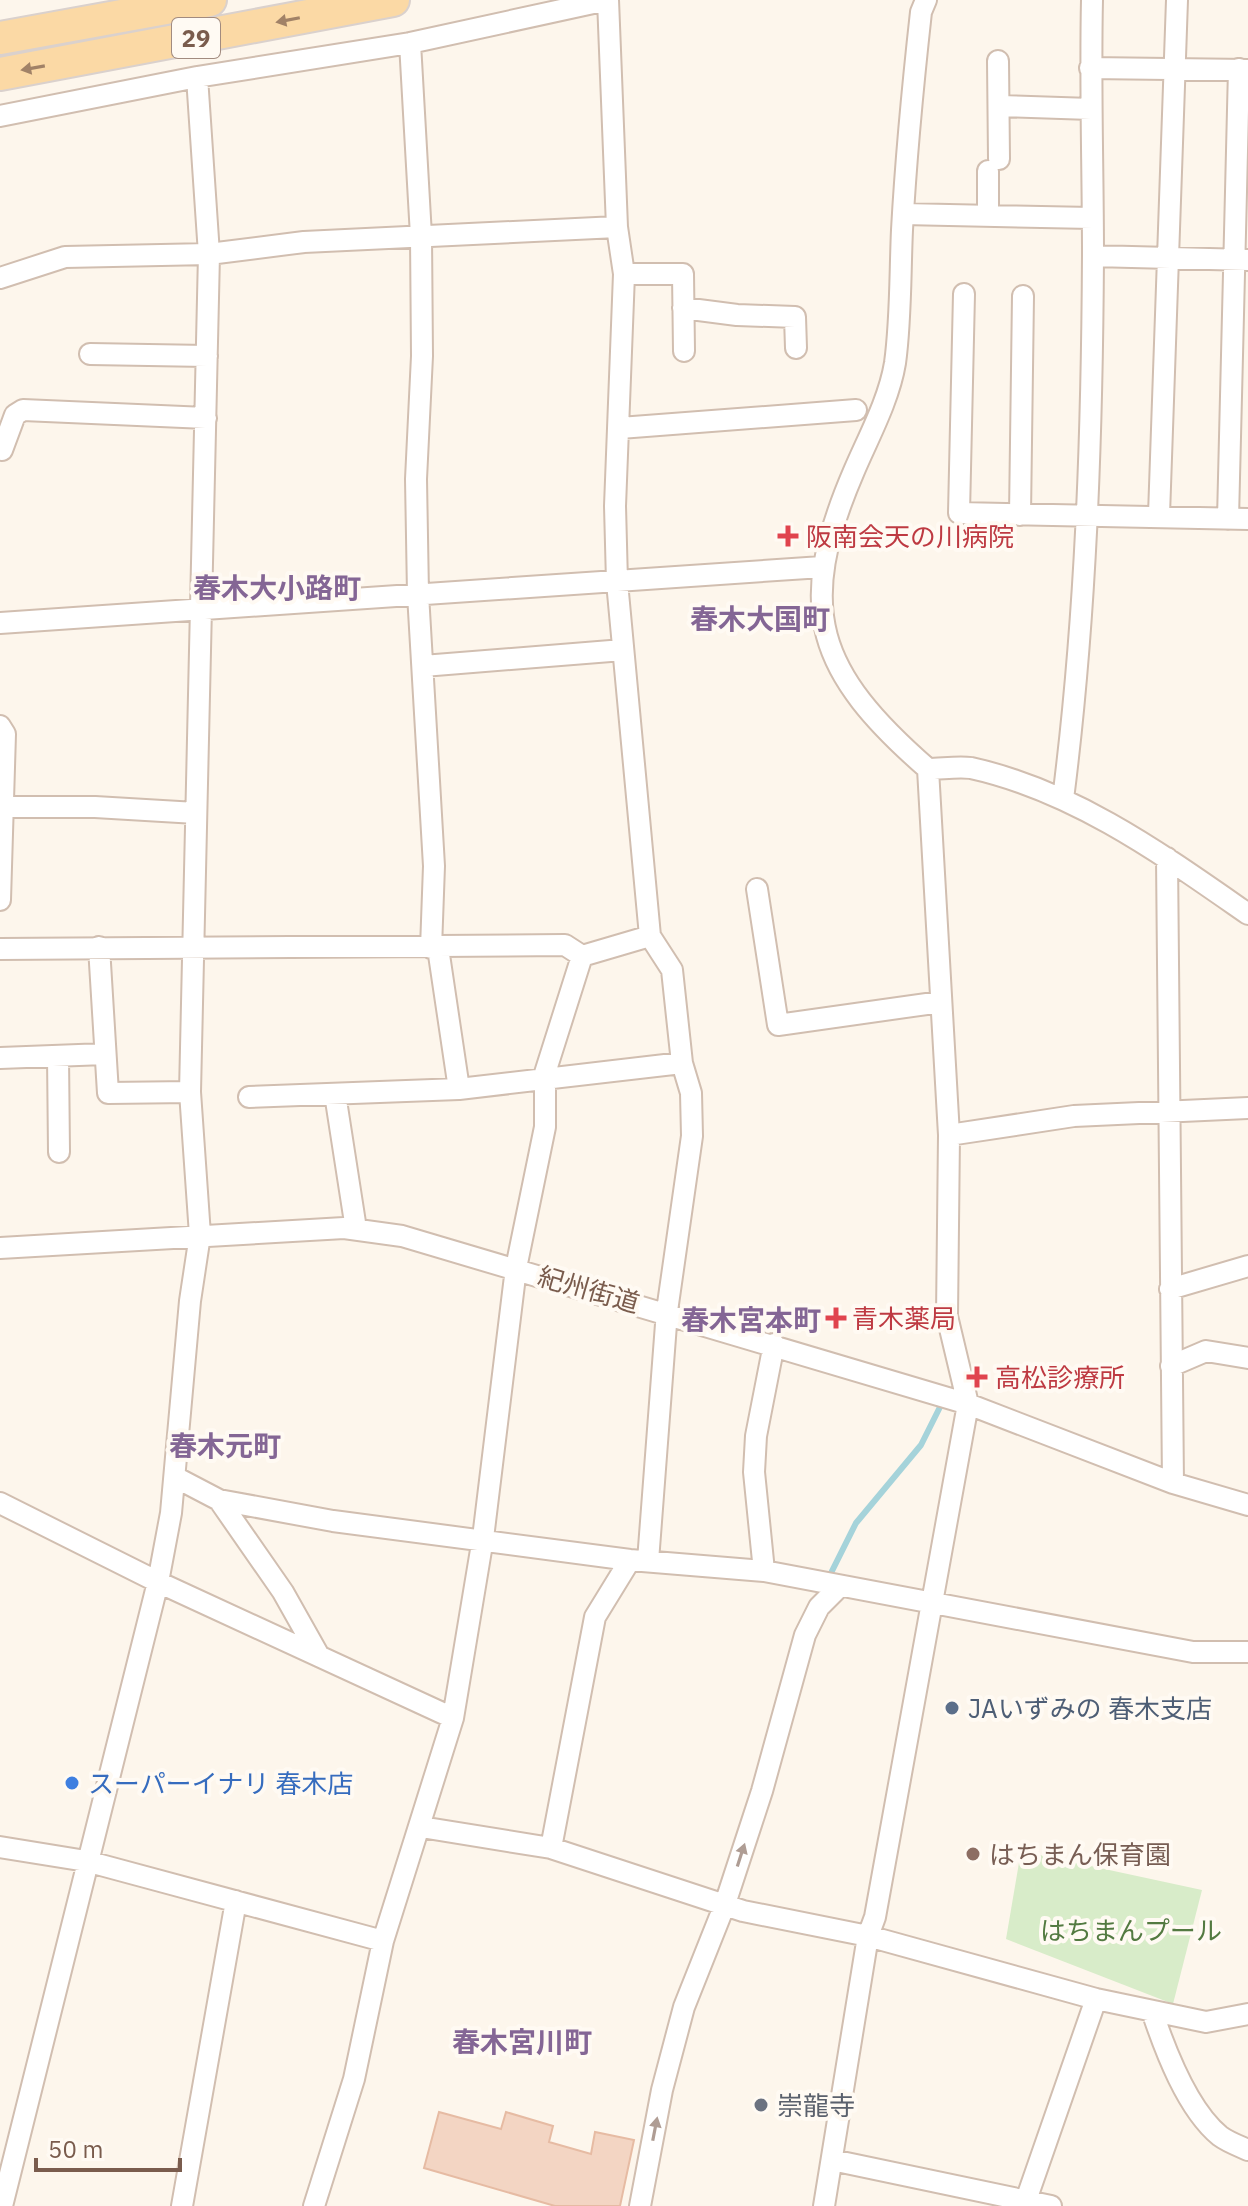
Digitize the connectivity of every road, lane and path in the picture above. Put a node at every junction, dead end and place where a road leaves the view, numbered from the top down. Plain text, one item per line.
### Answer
1 (210, 0) edge
2 (393, 0) edge
3 (607, 0) edge
4 (926, 0) edge
5 (1092, 0) edge
6 (1177, 0) edge
7 (176, 3) edge
8 (0, 38) edge
9 (183, 40) junction
10 (410, 43) junction
11 (998, 61) dead end
12 (1090, 68) junction
13 (1177, 69) junction
14 (1244, 70) edge
15 (0, 74) edge
16 (197, 77) junction
17 (999, 106) junction
18 (1091, 109) junction
19 (0, 116) edge
20 (903, 214) junction
21 (988, 216) junction
22 (1092, 218) junction
23 (617, 227) junction
24 (421, 236) junction
25 (209, 254) junction
26 (1093, 256) junction
27 (1168, 258) junction
28 (1241, 260) edge
29 (624, 274) junction
30 (0, 278) edge
31 (964, 294) dead end
32 (1023, 296) dead end
33 (683, 308) junction
34 (796, 348) dead end
35 (684, 351) dead end
36 (90, 354) dead end
37 (207, 356) junction
38 (856, 410) dead end
39 (8, 416) edge
40 (206, 418) junction
41 (620, 428) junction
42 (2, 450) dead end
43 (1020, 515) junction
44 (1159, 515) junction
45 (1085, 517) junction
46 (1238, 519) edge
47 (822, 567) junction
48 (617, 582) junction
49 (418, 594) junction
50 (200, 609) junction
51 (0, 623) edge
52 (623, 650) junction
53 (423, 666) junction
54 (0, 726) edge
55 (928, 769) junction
56 (1063, 799) junction
57 (3, 807) junction
58 (196, 813) junction
59 (1167, 858) junction
60 (757, 889) dead end
61 (0, 900) edge
62 (1248, 914) edge
63 (650, 936) junction
64 (194, 945) junction
65 (99, 947) junction
66 (434, 948) junction
67 (0, 949) edge
68 (582, 956) junction
69 (941, 1002) junction
70 (105, 1054) junction
71 (58, 1056) junction
72 (0, 1058) edge
73 (682, 1063) junction
74 (545, 1080) junction
75 (459, 1089) junction
76 (190, 1092) junction
77 (335, 1094) junction
78 (249, 1097) dead end
79 (1248, 1108) edge
80 (1169, 1112) junction
81 (949, 1135) junction
82 (59, 1152) dead end
83 (356, 1229) junction
84 (200, 1235) junction
85 (0, 1248) edge
86 (1248, 1266) edge
87 (516, 1268) junction
88 (1170, 1289) junction
89 (667, 1311) junction
90 (774, 1344) junction
91 (1248, 1358) edge
92 (1171, 1366) junction
93 (968, 1404) junction
94 (175, 1477) junction
95 (1173, 1483) junction
96 (219, 1500) junction
97 (0, 1503) edge
98 (1248, 1505) edge
99 (483, 1538) junction
100 (639, 1560) junction
101 (764, 1571) junction
102 (158, 1582) junction
103 (840, 1586) junction
104 (930, 1603) junction
105 (1248, 1652) edge
106 (319, 1656) junction
107 (453, 1718) junction
108 (421, 1827) junction
109 (0, 1847) edge
110 (551, 1848) junction
111 (86, 1861) junction
112 (236, 1901) junction
113 (725, 1904) junction
114 (868, 1936) junction
115 (383, 1941) junction
116 (1096, 1999) junction
117 (1152, 2011) junction
118 (1248, 2014) edge
119 (1248, 2150) edge
120 (832, 2160) junction
121 (1026, 2202) edge
122 (2, 2206) edge
123 (182, 2206) edge
124 (314, 2206) edge
125 (640, 2206) edge
126 (824, 2206) edge
127 (1051, 2206) edge

1 - 7 main road, 29
2 -> 9 main road, 29
3 - 10 street
3 - 23 street
4 - 20 street
5 - 12 street
6 - 13 street
7 - 8 main road, 29
7 - 9 street
9 -> 15 main road, 29
10 - 16 street
10 - 24 street
11 - 17 street
12 - 13 street
12 - 18 street
13 - 14 street
13 - 27 street
14 - 28 street
16 - 19 street
16 - 25 street
17 - 18 street
17 - 21 street
18 - 22 street
20 - 21 street
20 - 47 street
21 - 22 street
22 - 26 street
23 - 24 street
23 - 29 street
24 - 25 street
24 - 49 street
25 - 30 street
25 - 37 street
26 - 27 street
26 - 45 street
27 - 28 street
27 - 44 street
28 - 46 street
29 - 33 street
29 - 41 street
31 - 43 street
32 - 43 street
33 - 34 street
33 - 35 street
36 - 37 street
37 - 40 street
38 - 41 street
39 - 40 street
39 - 42 street
40 - 50 street
41 - 48 street
43 - 45 street
44 - 45 street
44 - 46 street
45 - 56 street
47 - 48 street
47 - 55 street
48 - 49 street
48 - 52 street
49 - 50 street
49 - 53 street
50 - 51 street
50 - 58 street
52 - 53 street
52 - 63 street
53 - 66 street
54 - 57 street
55 - 56 street
55 - 69 street
56 - 59 street
57 - 58 street
57 - 61 street
58 - 64 street
59 - 62 street
59 - 80 street
60 - 69 street
63 - 68 street
63 - 73 street
64 - 65 street
64 - 66 street
64 - 76 street
65 - 67 street
65 - 70 street
66 - 68 street
66 - 75 street
68 - 74 street
69 - 81 street
70 - 71 street
70 - 76 street
71 - 72 street
71 - 82 street
73 - 74 street
73 - 89 street
74 - 75 street
74 - 87 street
75 - 77 street
76 - 84 street
77 - 78 street
77 - 83 street
79 - 80 street
80 - 81 street
80 - 88 street
81 - 93 street
83 - 84 street, 紀州街道
83 - 87 street, 紀州街道
84 - 85 street, 紀州街道
84 - 94 street
86 - 88 street
87 - 89 street, 紀州街道
87 - 99 street
88 - 92 street
89 - 90 street, 紀州街道
89 - 100 street
90 - 93 street, 紀州街道
90 - 101 street
91 - 92 street
92 - 95 street
93 - 95 street, 紀州街道
93 - 104 street
94 - 96 street
94 - 102 street
95 - 98 street, 紀州街道
96 - 99 street
96 - 106 street
97 - 102 street
99 - 100 street
99 - 107 street
100 - 101 street
100 - 110 street
101 - 103 street
102 - 106 street
102 - 111 street
103 - 104 street
113 -> 103 street
104 - 105 street
104 - 114 street
106 - 107 street
107 - 108 street
108 - 110 street
108 - 115 street
109 - 111 street
110 - 113 street
111 - 112 street
111 - 122 street
112 - 115 street
112 - 123 street
113 - 114 street
125 -> 113 street
114 - 116 street
114 - 120 street
115 - 124 street
116 - 117 street
116 - 121 street
117 - 118 street
117 - 119 street
120 - 121 street
120 - 126 street
121 - 127 street

